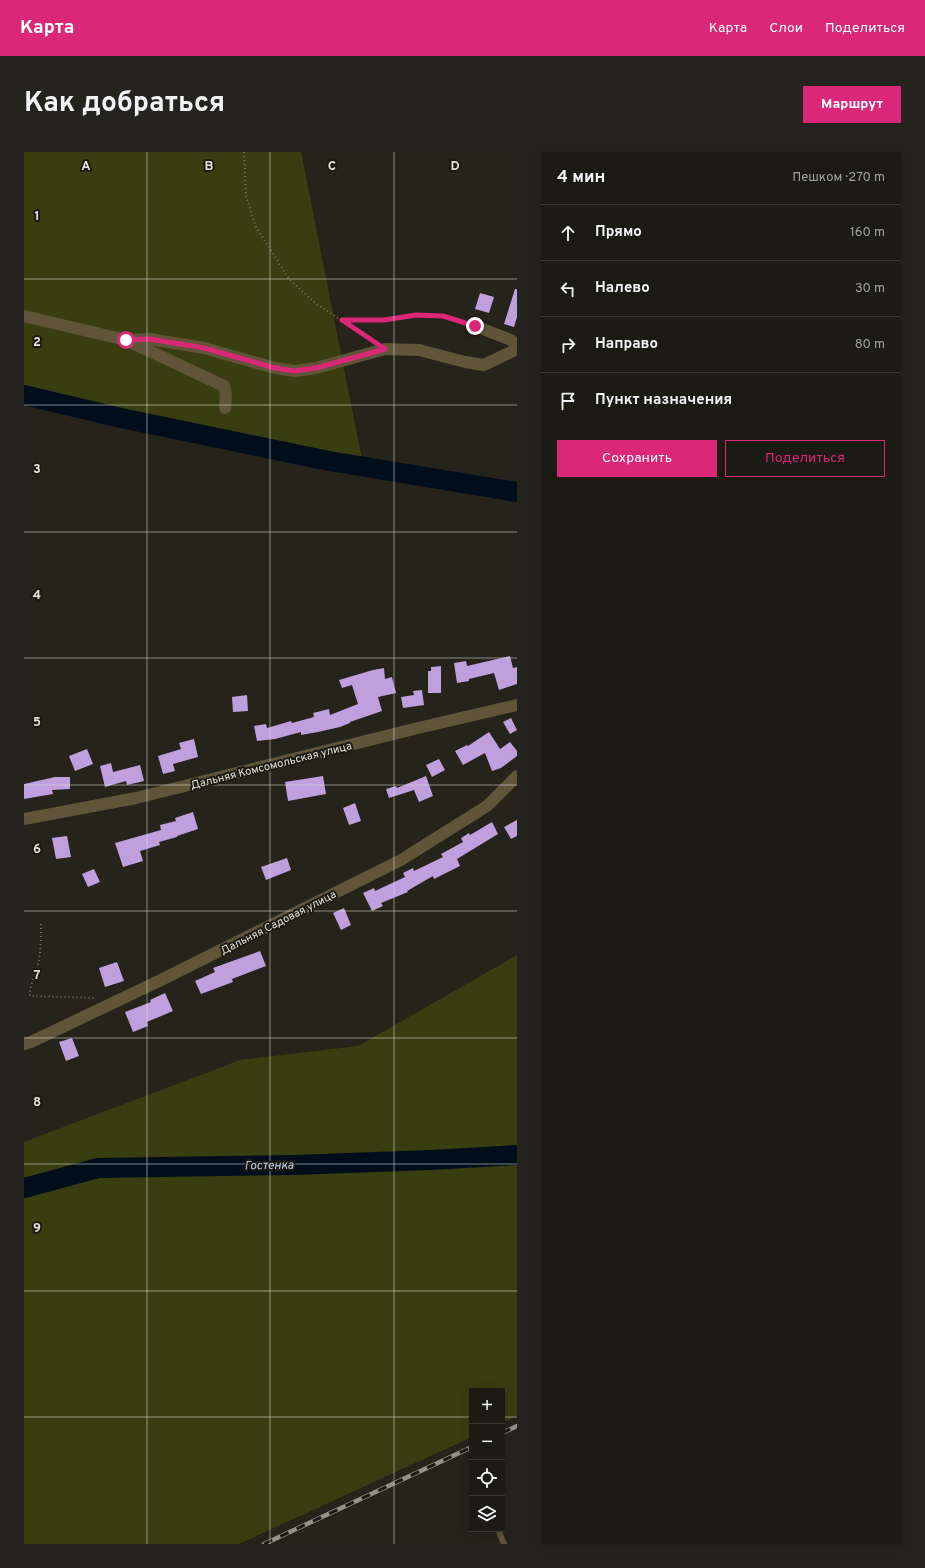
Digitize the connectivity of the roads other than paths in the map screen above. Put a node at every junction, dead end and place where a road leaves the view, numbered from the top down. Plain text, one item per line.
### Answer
1 (24, 316) edge
2 (475, 326) road end
3 (126, 340) junction
4 (517, 345) edge
5 (517, 349) edge
6 (225, 408) dead end
7 (517, 705) edge
8 (517, 776) edge
9 (24, 819) edge
10 (24, 1044) edge
11 (499, 1532) edge
12 (504, 1544) edge

1 - 3 street
2 - 4 street
3 - 5 street
3 - 6 street
7 - 9 street, Дальняя Комсомольская улица
8 - 10 street, Дальняя Садовая улица
11 - 12 lane

